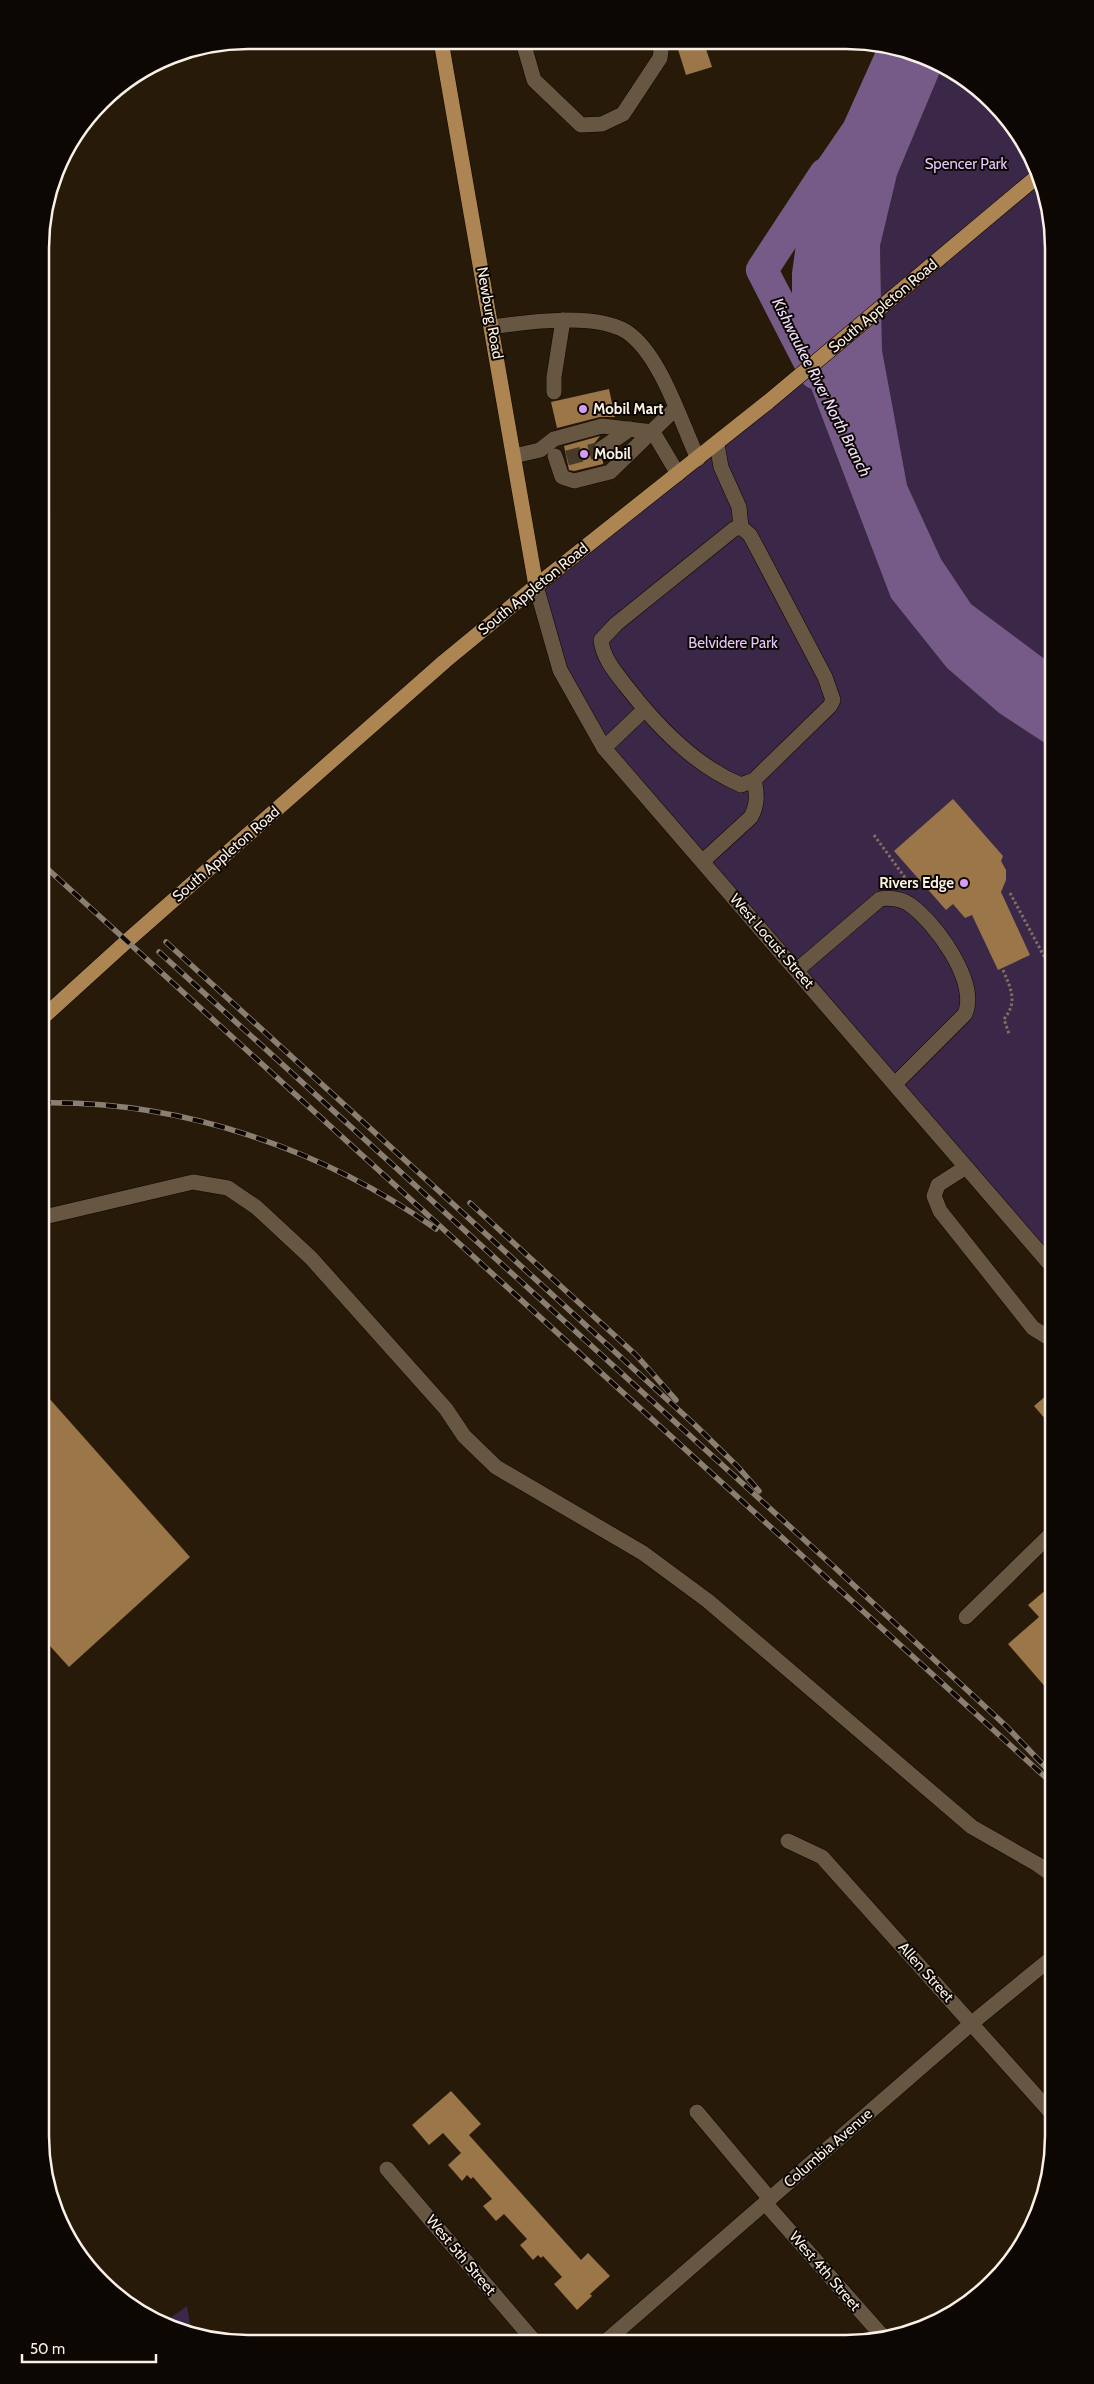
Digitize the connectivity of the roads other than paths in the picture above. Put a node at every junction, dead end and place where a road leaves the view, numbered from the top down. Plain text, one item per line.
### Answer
1 (442, 49) edge
2 (525, 49) edge
3 (661, 49) edge
4 (1033, 179) edge
5 (563, 320) junction
6 (492, 327) junction
7 (554, 392) dead end
8 (676, 408) junction
9 (630, 429) junction
10 (653, 432) junction
11 (717, 444) junction
12 (602, 449) tunnel mouth
13 (540, 450) junction
14 (514, 456) junction
15 (698, 458) junction
16 (678, 474) junction
17 (741, 527) junction
18 (536, 586) junction
19 (644, 710) junction
20 (604, 748) junction
21 (754, 780) junction
22 (703, 861) junction
23 (796, 970) junction
24 (49, 1012) edge
25 (895, 1084) junction
26 (966, 1166) junction
27 (49, 1216) edge
28 (1045, 1258) edge
29 (1045, 1335) edge
30 (1045, 1540) edge
31 (966, 1617) dead end
32 (788, 1841) dead end
33 (1045, 1870) edge
34 (1045, 1963) edge
35 (972, 2023) junction
36 (1045, 2106) edge
37 (697, 2112) dead end
38 (387, 2169) dead end
39 (768, 2201) junction
40 (879, 2332) edge
41 (529, 2335) edge
42 (612, 2335) edge

1 - 6 main road, Newburg Road
2 - 3 street
4 - 11 main road, South Appleton Road
5 - 6 street
5 - 7 street
5 - 8 street
6 - 14 main road, Newburg Road
8 - 10 street
8 - 15 street
9 - 10 street
9 - 12 street
9 - 13 street
10 - 13 street
10 - 16 street
11 - 15 main road, South Appleton Road
11 - 17 street
13 - 14 street
14 - 18 main road, Newburg Road
15 - 16 main road, South Appleton Road
16 - 18 main road, South Appleton Road
17 - 19 street
17 - 21 street
18 - 20 street, West Locust Street
18 - 24 main road, South Appleton Road
19 - 20 street
19 - 21 street
20 - 22 street, West Locust Street
21 - 22 street
22 - 23 street, West Locust Street
23 - 25 street, West Locust Street
23 - 25 street
25 - 26 street, West Locust Street
26 - 28 street, West Locust Street
26 - 29 street
27 - 33 street
30 - 31 street
32 - 35 street, Allen Street
34 - 35 street, Columbia Avenue
35 - 36 street, Allen Street
35 - 39 street, Columbia Avenue
37 - 39 street, West 4th Street
38 - 41 street, West 5th Street
39 - 40 street, West 4th Street
39 - 42 street, Columbia Avenue

